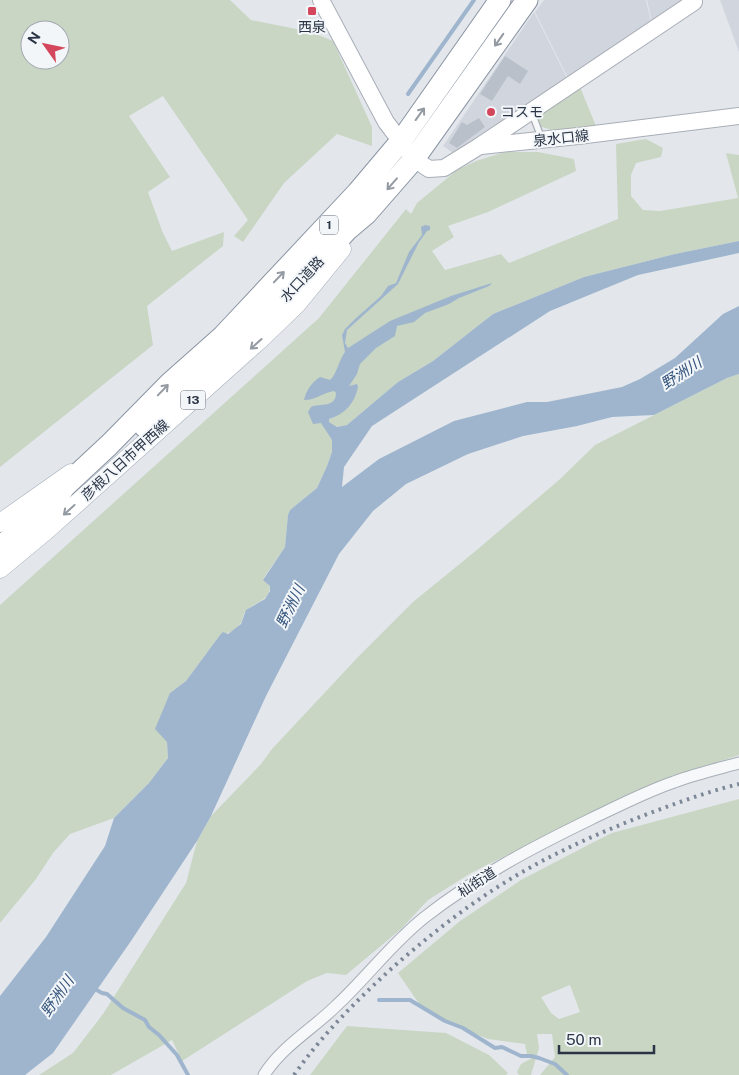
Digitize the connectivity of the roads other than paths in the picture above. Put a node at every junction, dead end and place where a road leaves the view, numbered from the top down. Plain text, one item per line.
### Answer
1 (321, 0) edge
2 (500, 0) edge
3 (527, 0) edge
4 (695, 1) edge
5 (532, 111) junction
6 (739, 116) edge
7 (547, 139) junction
8 (401, 141) junction
9 (478, 146) junction
10 (414, 159) junction
11 (366, 214) junction
12 (129, 425) junction
13 (58, 497) junction
14 (0, 524) edge
15 (0, 547) edge
16 (0, 569) edge
17 (739, 763) edge
18 (264, 1075) edge

1 - 8 street
8 -> 2 highway, 水口道路 / 1
3 -> 10 highway, 水口道路 / 1
4 - 5 street
5 - 7 lane
5 - 9 street
6 - 7 street, 泉水口線
7 - 9 street, 泉水口線
8 - 10 street
12 -> 8 highway, 水口道路 / 1
9 - 10 street, 泉水口線
10 -> 11 highway, 水口道路 / 1
11 - 13 highway, 水口道路 / 1
11 -> 16 main road, 彦根八日市甲西線 / 13
12 - 13 highway, 水口道路 / 1
12 - 14 main road, 彦根八日市甲西線
13 - 15 highway, 水口道路 / 1
17 - 18 street, 杣街道

